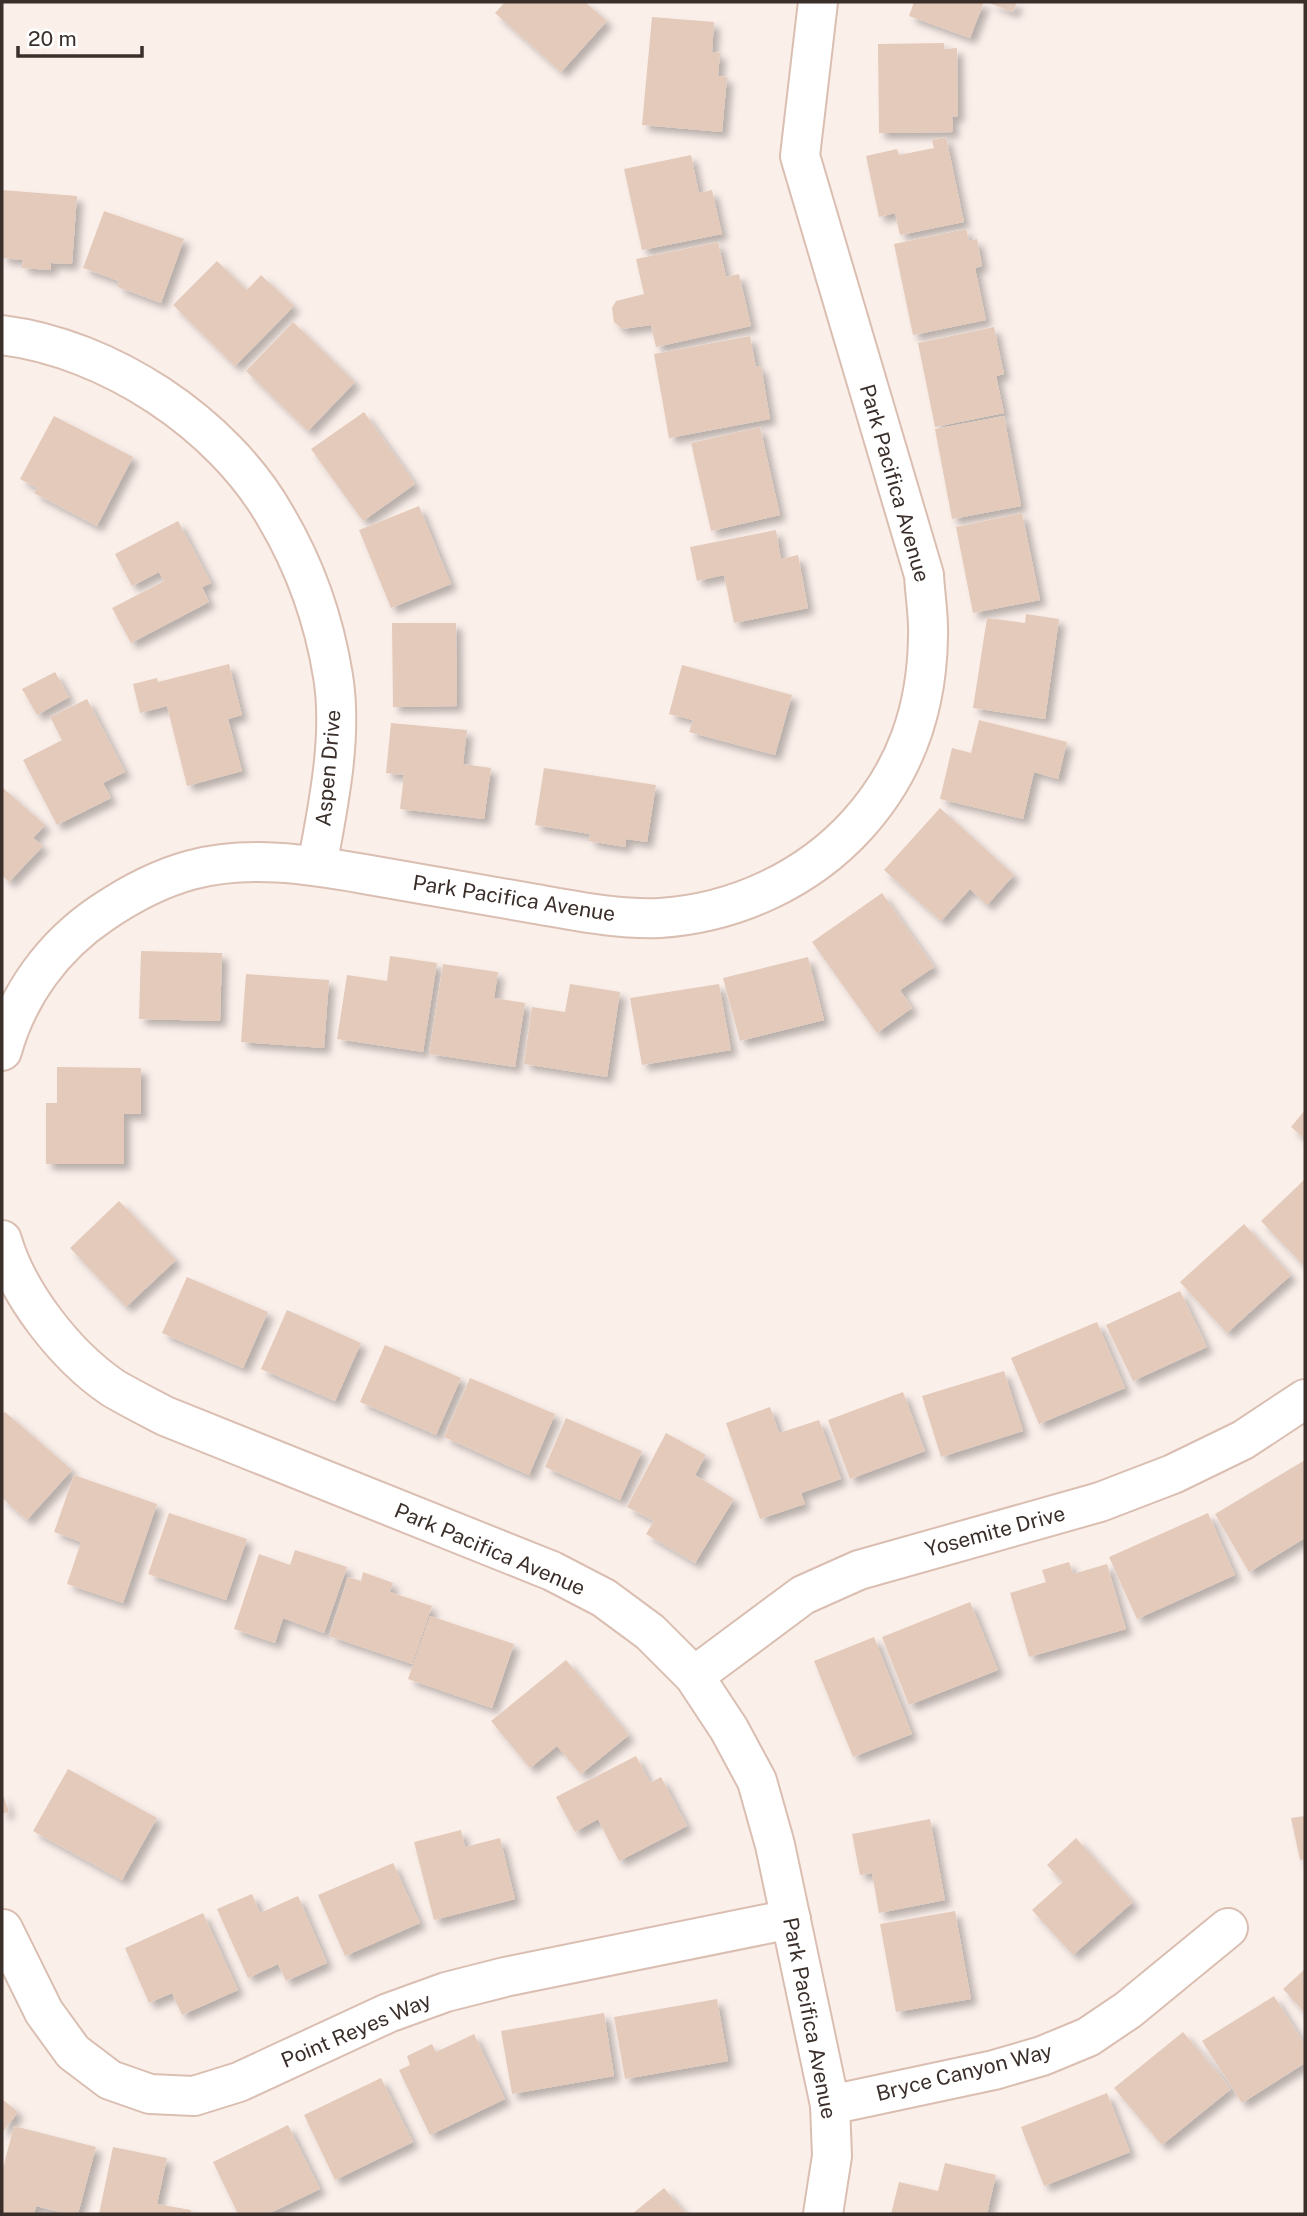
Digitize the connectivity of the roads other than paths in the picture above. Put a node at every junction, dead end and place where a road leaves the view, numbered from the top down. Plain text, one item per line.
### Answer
1 (818, 2) edge
2 (2, 335) edge
3 (317, 866) junction
4 (2, 1051) edge
5 (2, 1240) edge
6 (1305, 1399) edge
7 (694, 1676) junction
8 (791, 1919) junction
9 (3, 1928) edge
10 (1228, 1928) dead end
11 (830, 2105) junction
12 (823, 2214) edge

1 - 3 street, Park Pacifica Avenue
2 - 3 street, Aspen Drive
3 - 4 street, Park Pacifica Avenue
5 - 7 street, Park Pacifica Avenue
6 - 7 street, Yosemite Drive
7 - 8 street, Park Pacifica Avenue
8 - 9 street, Point Reyes Way
8 - 11 street, Park Pacifica Avenue
10 - 11 street, Bryce Canyon Way
11 - 12 street, Park Pacifica Avenue

